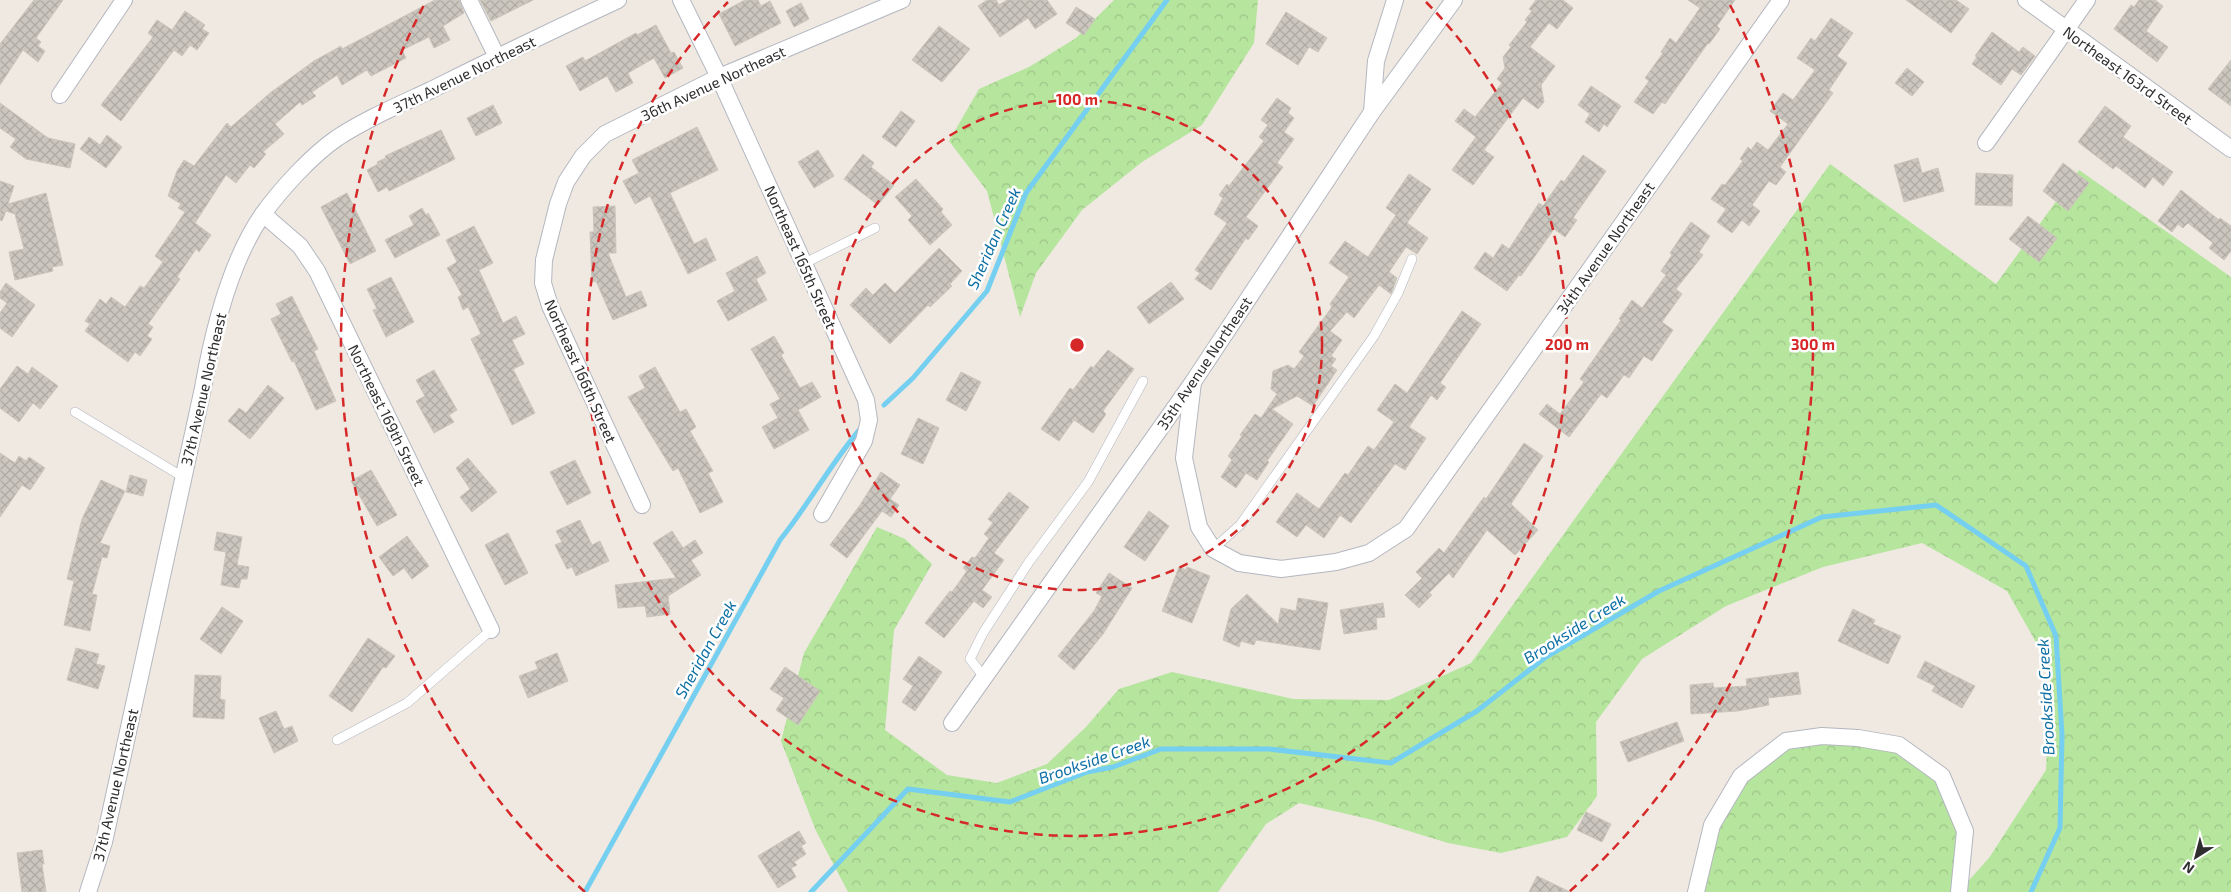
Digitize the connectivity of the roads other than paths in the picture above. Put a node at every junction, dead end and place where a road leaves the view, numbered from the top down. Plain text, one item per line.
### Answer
1 (124, 0) edge
2 (470, 0) edge
3 (618, 0) edge
4 (681, 0) edge
5 (902, 0) edge
6 (1395, 0) edge
7 (1454, 0) edge
8 (1781, 0) edge
9 (2026, 0) edge
10 (2087, 0) edge
11 (2066, 29) junction
12 (497, 57) junction
13 (719, 77) junction
14 (60, 95) dead end
15 (1372, 112) junction
16 (1986, 143) dead end
17 (2231, 149) edge
18 (558, 204) joint
19 (263, 214) junction
20 (875, 228) dead end
21 (1412, 259) dead end
22 (804, 264) junction
23 (1143, 381) dead end
24 (1193, 382) junction
25 (75, 412) dead end
26 (183, 477) junction
27 (642, 505) dead end
28 (822, 514) dead end
29 (1213, 550) junction
30 (491, 630) joint
31 (984, 677) junction
32 (952, 723) dead end
33 (337, 740) dead end
34 (1960, 891) edge
35 (88, 892) edge
36 (1696, 892) edge

1 - 14 street
2 - 12 street
3 - 12 street, 37th Avenue Northeast
4 - 13 street, Northeast 165th Street
5 - 13 street, 36th Avenue Northeast
6 - 15 street
7 - 15 street, 35th Avenue Northeast
8 - 29 street, 34th Avenue Northeast
9 - 11 street, Northeast 163rd Street
10 - 11 street
11 - 16 street
11 - 17 street, Northeast 163rd Street
12 - 19 street, 37th Avenue Northeast
13 - 18 street, 36th Avenue Northeast
13 - 22 street, Northeast 165th Street
15 - 24 street, 35th Avenue Northeast
18 - 27 street, Northeast 166th Street
19 - 26 street, 37th Avenue Northeast
19 - 30 street, Northeast 169th Street
20 - 22 lane
21 - 29 lane
22 - 28 street, Northeast 165th Street
23 - 31 lane
24 - 29 street
24 - 31 street, 35th Avenue Northeast
25 - 26 lane
26 - 35 street, 37th Avenue Northeast
30 - 33 lane
31 - 32 street, 35th Avenue Northeast
34 - 36 street

